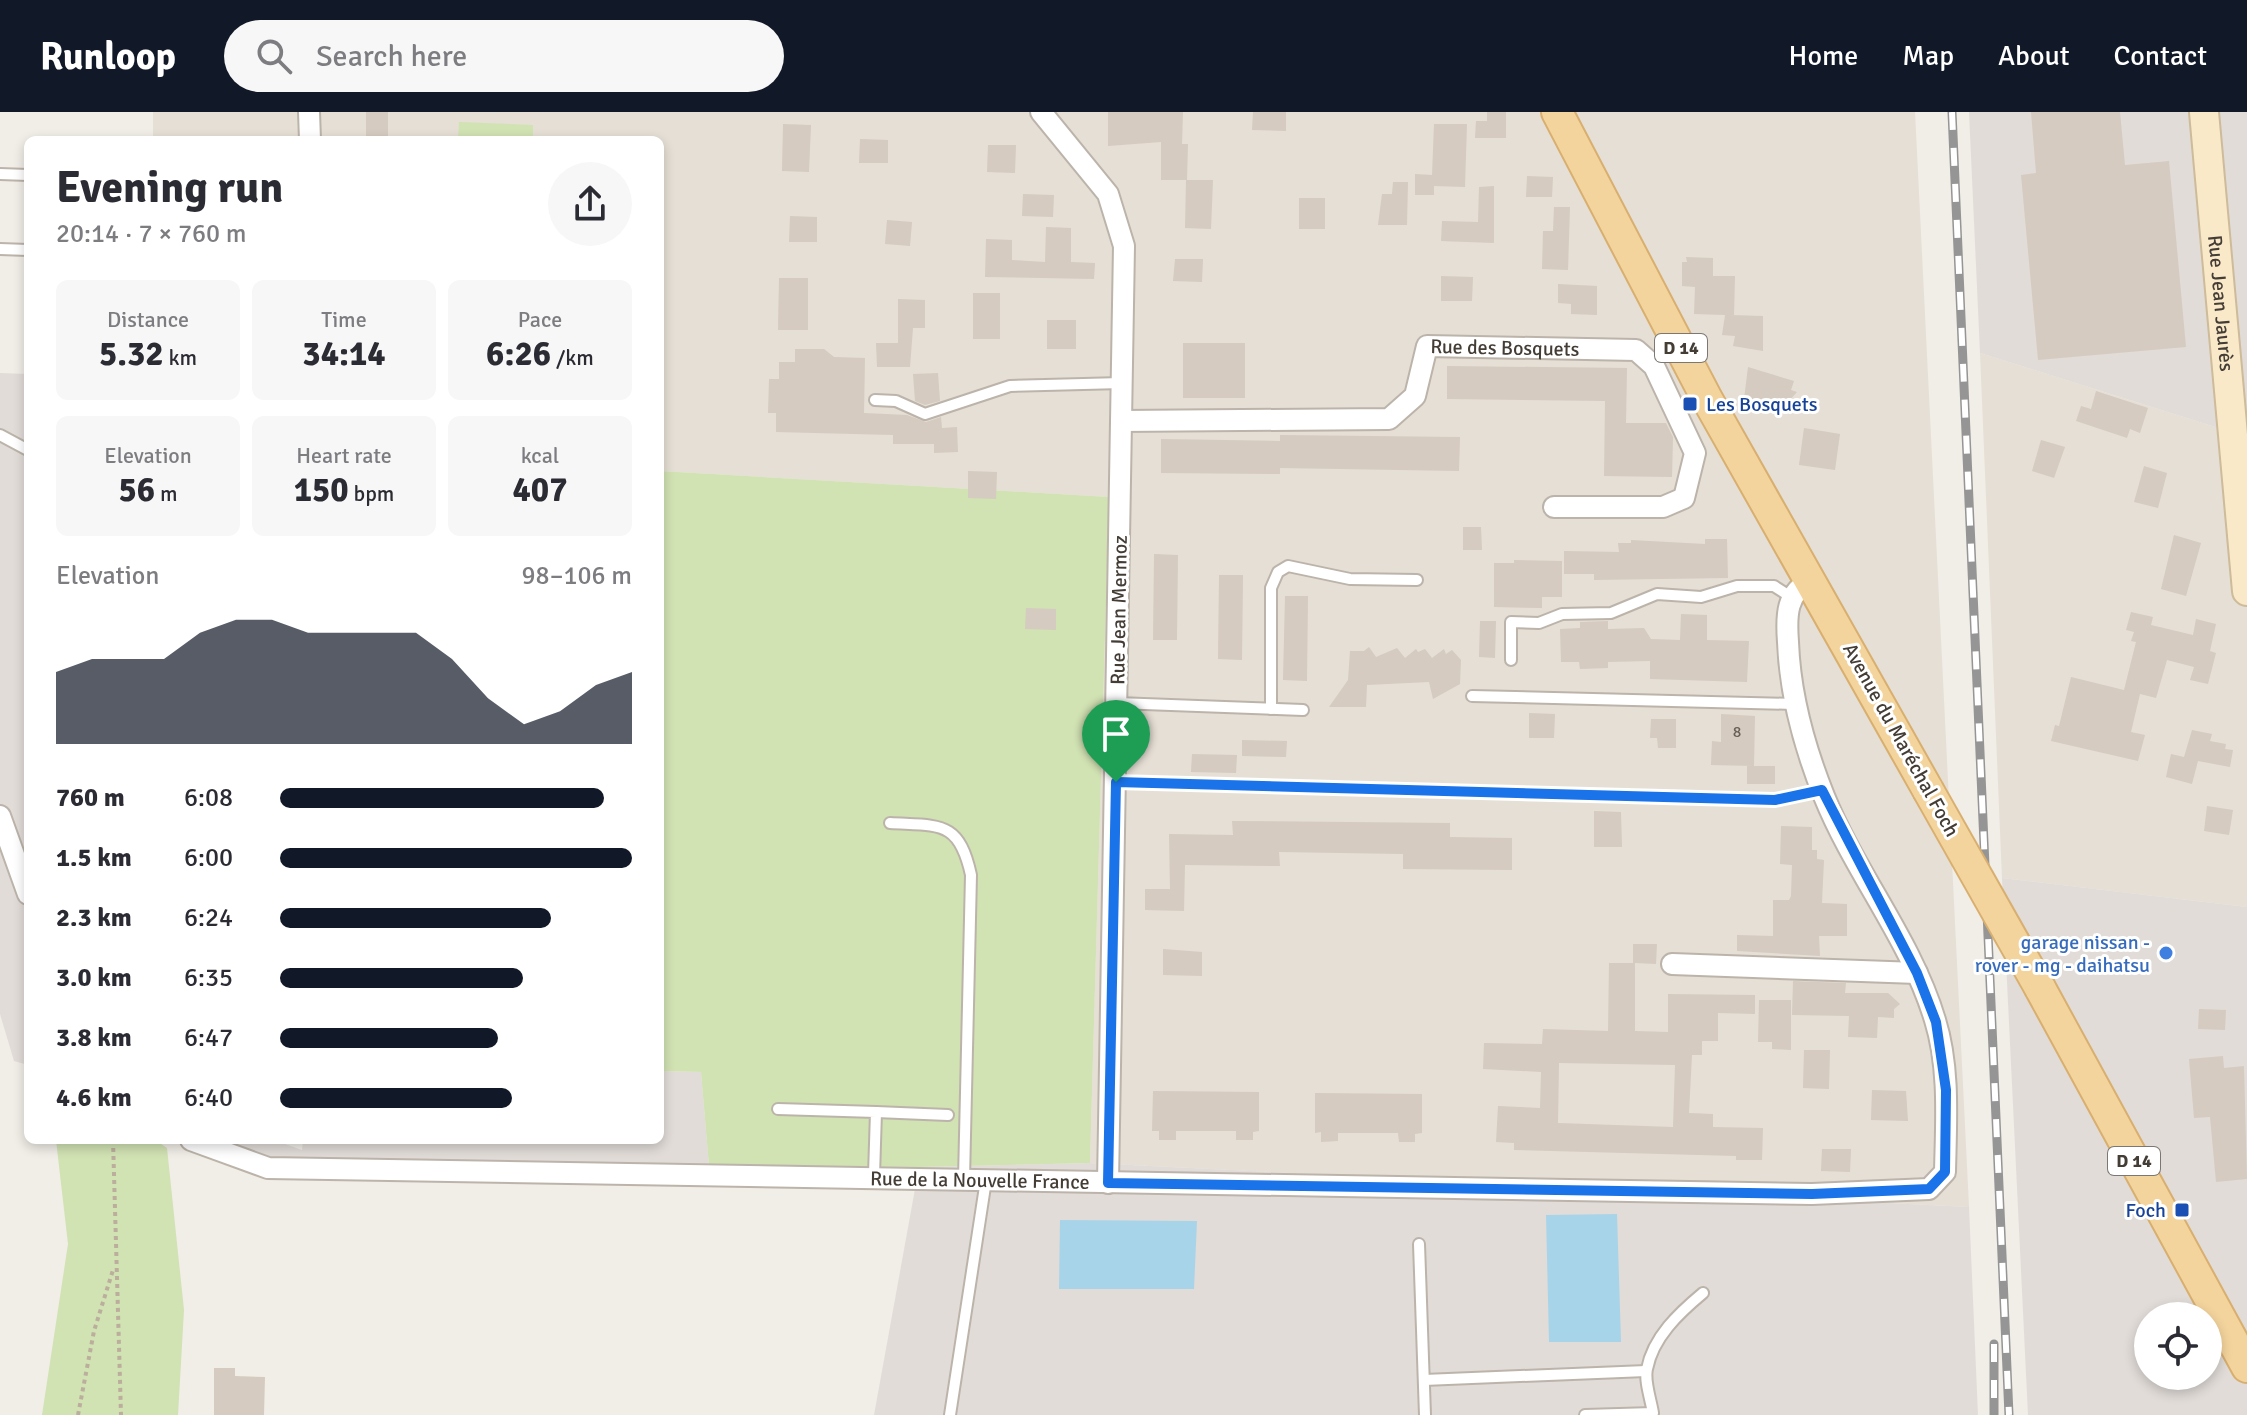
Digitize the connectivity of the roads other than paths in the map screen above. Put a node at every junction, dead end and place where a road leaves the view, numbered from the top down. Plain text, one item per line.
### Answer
1 (309, 112) edge
2 (1041, 112) edge
3 (1557, 112) edge
4 (2204, 112) edge
5 (310, 136) edge
6 (0, 174) edge
7 (24, 175) edge
8 (0, 249) edge
9 (24, 250) edge
10 (1122, 383) junction
11 (875, 400) dead end
12 (1121, 421) junction
13 (0, 435) edge
14 (24, 448) edge
15 (1554, 507) dead end
16 (1417, 580) dead end
17 (1801, 588) junction
18 (2247, 591) edge
19 (1511, 660) dead end
20 (1472, 696) dead end
21 (1117, 703) junction
22 (1794, 704) junction
23 (1271, 709) junction
24 (1303, 710) dead end
25 (1116, 782) junction
26 (1822, 790) junction
27 (0, 816) edge
28 (890, 823) dead end
29 (24, 883) edge
30 (1672, 964) dead end
31 (1917, 973) junction
32 (778, 1109) dead end
33 (876, 1112) junction
34 (948, 1115) dead end
35 (202, 1144) edge
36 (874, 1175) junction
37 (964, 1179) junction
38 (986, 1180) junction
39 (1108, 1183) junction
40 (1419, 1244) dead end
41 (1703, 1293) dead end
42 (2238, 1335) edge
43 (2247, 1367) edge
44 (1646, 1371) junction
45 (1424, 1380) junction
46 (1653, 1414) edge
47 (950, 1415) edge
48 (1425, 1415) edge
49 (1585, 1415) edge

1 - 5 street
2 - 10 street, Rue Jean Mermoz
3 - 17 main road, Avenue du Maréchal Foch / D 14
4 - 18 main road, Rue Jean Jaurès
6 - 7 lane
8 - 9 lane
10 - 11 lane
10 - 12 street, Rue Jean Mermoz
12 - 15 street, Rue des Bosquets
12 - 21 street, Rue Jean Mermoz
13 - 14 lane
16 - 23 lane
17 - 19 lane
17 - 22 street, Rue de la Nouvelle France
17 - 42 main road, Avenue du Maréchal Foch / D 14, bridge
20 - 22 lane
21 - 23 lane
21 - 25 street, Rue Jean Mermoz
22 - 26 street, Rue de la Nouvelle France
23 - 24 lane
25 - 26 lane
25 - 39 street, Rue Jean Mermoz
26 - 31 street, Rue de la Nouvelle France
27 - 29 street
28 - 37 lane
30 - 31 street
31 - 39 street, Rue de la Nouvelle France
32 - 33 lane
33 - 34 lane
33 - 36 lane
35 - 36 street, Rue de la Nouvelle France
36 - 37 street, Rue de la Nouvelle France
37 - 38 street, Rue de la Nouvelle France
38 - 39 street, Rue de la Nouvelle France
38 - 47 lane
40 - 45 lane
41 - 44 lane
42 - 43 main road, Avenue du Maréchal Foch / D 14
44 - 45 lane
44 - 46 lane
45 - 48 lane
46 - 49 lane

